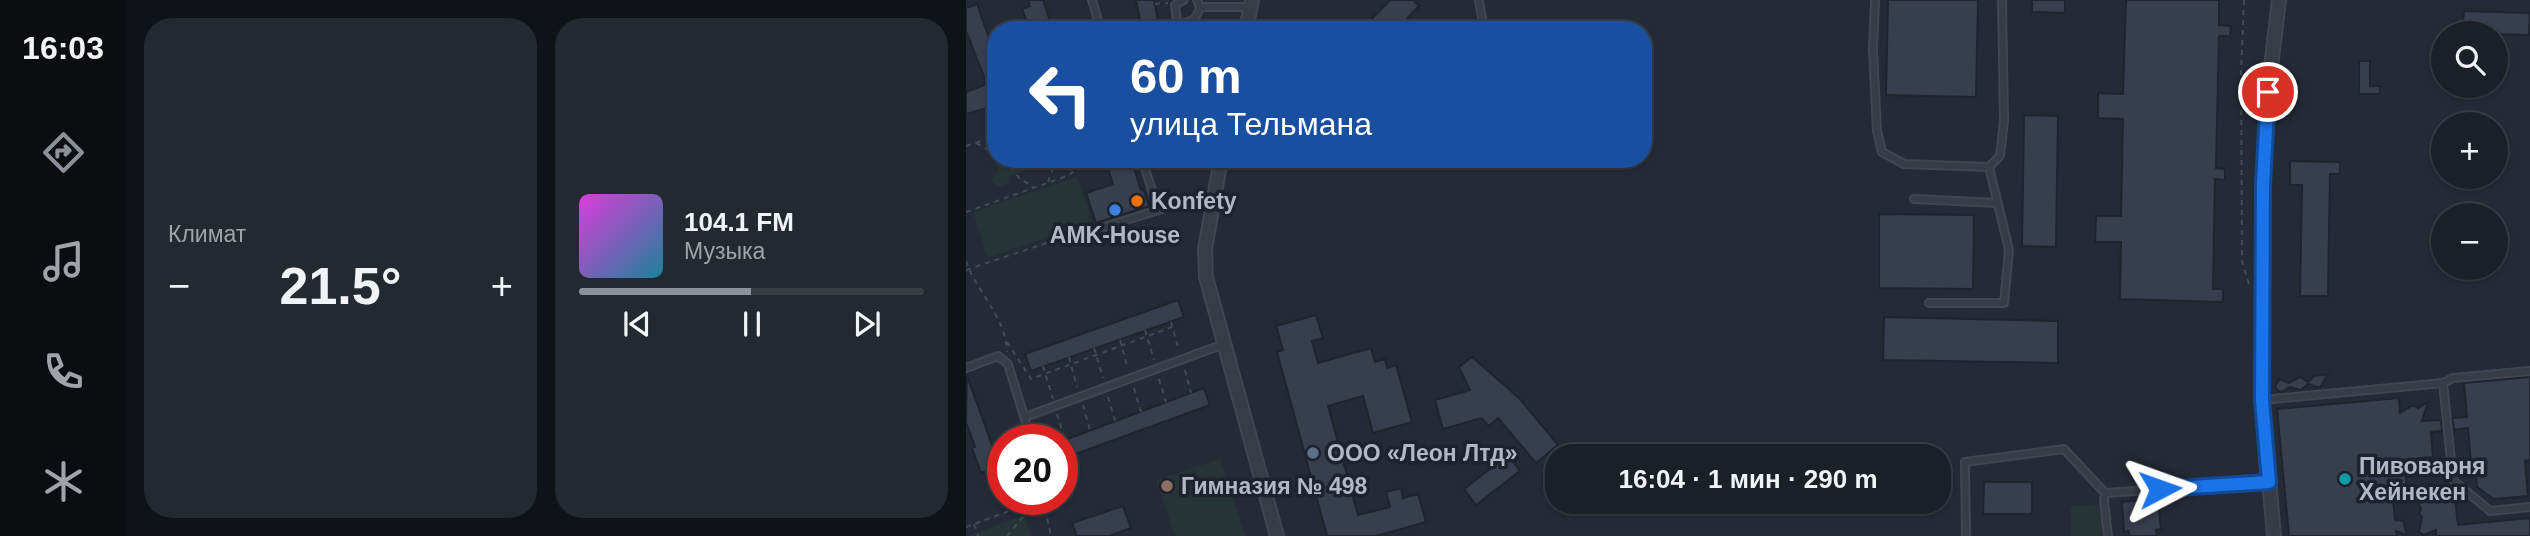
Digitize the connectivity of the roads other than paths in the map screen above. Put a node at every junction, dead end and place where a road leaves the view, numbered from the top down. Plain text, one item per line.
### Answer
1 (1091, 0) edge
2 (1184, 0) edge
3 (1479, 0) edge
4 (1875, 0) edge
5 (2002, 0) edge
6 (2279, 0) edge
7 (1198, 3) edge
8 (1251, 4) edge
9 (1098, 21) edge
10 (1176, 21) edge
11 (1193, 21) edge
12 (1482, 21) edge
13 (1989, 167) junction
14 (1146, 168) edge
15 (1219, 168) edge
16 (1214, 196) junction
17 (1914, 199) dead end
18 (1997, 203) junction
19 (1158, 209) junction
20 (1101, 228) road end
21 (1929, 303) dead end
22 (1224, 344) junction
23 (966, 368) edge
24 (2530, 371) edge
25 (2443, 383) junction
26 (2262, 400) junction
27 (1025, 416) junction
28 (1027, 424) edge
29 (2269, 482) junction
30 (2105, 493) junction
31 (2530, 507) edge
32 (1278, 536) edge
33 (1966, 536) edge
34 (2108, 536) edge
35 (2273, 536) edge

1 - 9 lane
2 - 10 lane
3 - 12 lane
4 - 13 lane
5 - 13 lane
6 - 26 street
7 - 8 lane
7 - 11 lane
13 - 18 lane
14 - 19 lane
15 - 16 street
16 - 19 lane
16 - 22 street
17 - 18 lane
18 - 21 lane
19 - 20 lane
22 - 27 lane
22 - 32 street
23 - 27 lane
24 - 25 lane
25 - 26 lane
25 - 31 lane
26 - 29 street
27 - 28 lane
29 - 30 lane
29 - 35 street
30 - 33 lane
30 - 34 lane

